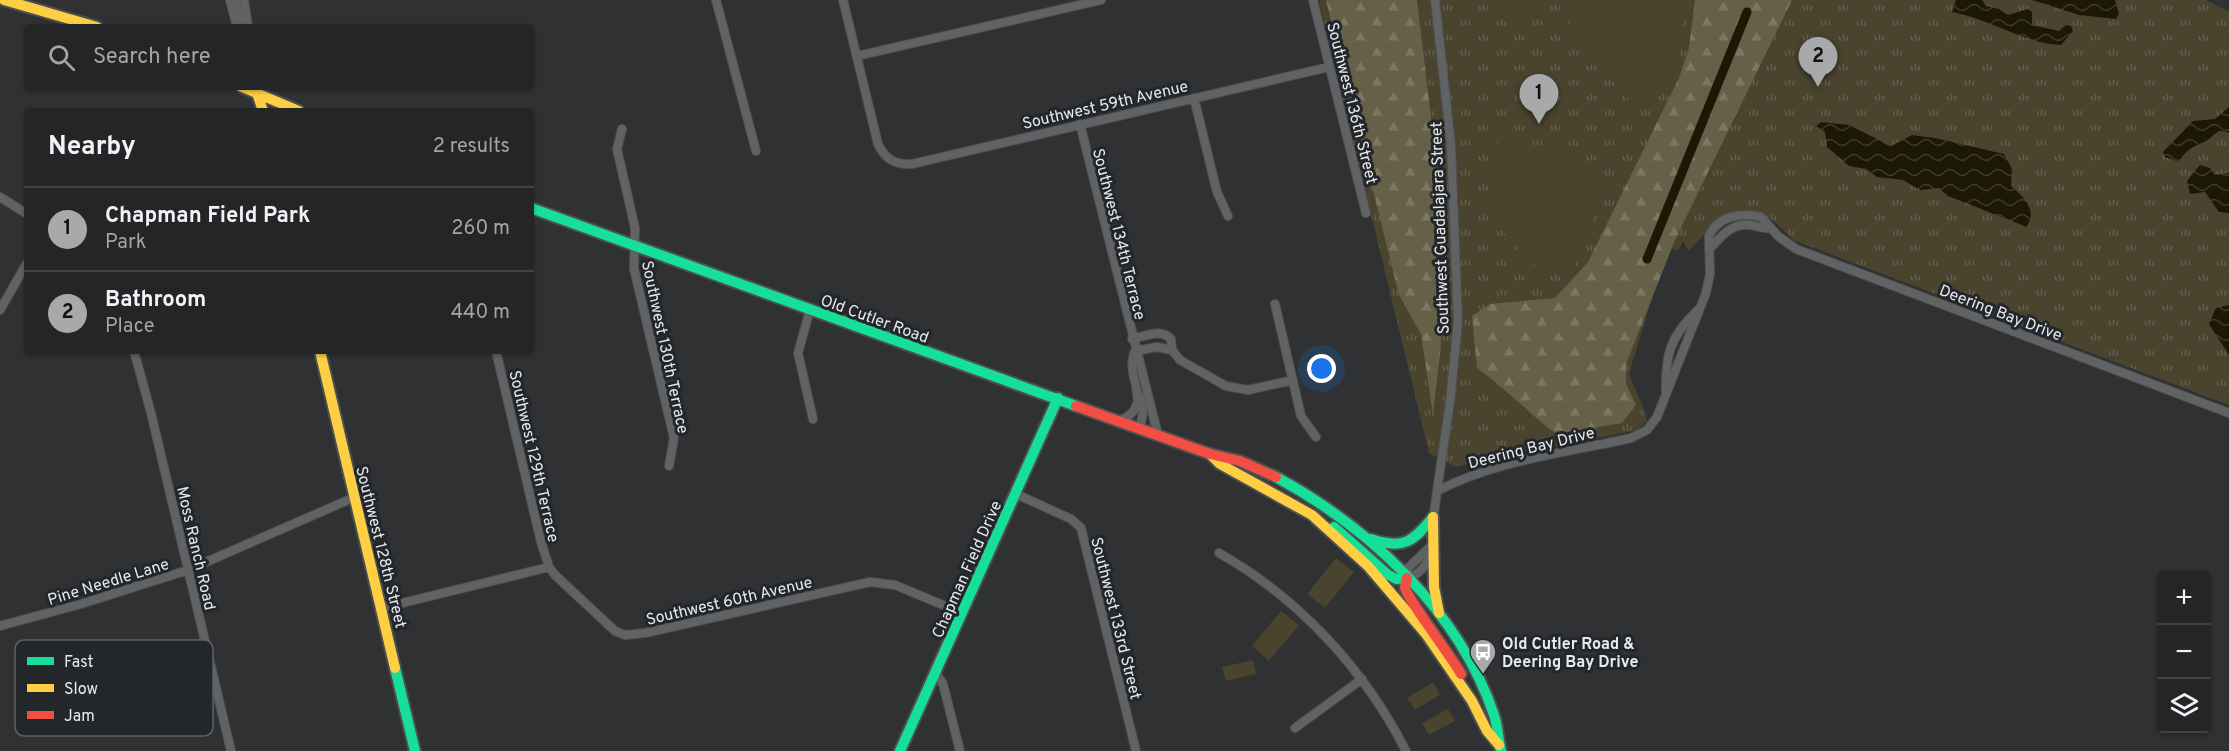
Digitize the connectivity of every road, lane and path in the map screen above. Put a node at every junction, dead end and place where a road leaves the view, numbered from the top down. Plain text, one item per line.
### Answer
1 (4, 0) edge
2 (230, 0) edge
3 (235, 0) edge
4 (244, 0) edge
5 (716, 0) edge
6 (843, 0) edge
7 (1101, 0) edge
8 (1313, 0) edge
9 (1435, 0) edge
10 (87, 24) edge
11 (238, 24) edge
12 (239, 24) edge
13 (248, 24) edge
14 (857, 56) junction
15 (1329, 67) junction
16 (256, 90) edge
17 (1194, 98) junction
18 (262, 108) edge
19 (293, 108) edge
20 (1080, 124) junction
21 (621, 129) dead end
22 (756, 151) dead end
23 (0, 196) edge
24 (534, 209) edge
25 (24, 212) edge
26 (1366, 213) dead end
27 (1228, 216) dead end
28 (635, 248) junction
29 (24, 268) edge
30 (1275, 304) dead end
31 (1700, 308) junction
32 (0, 310) edge
33 (810, 310) junction
34 (1132, 339) junction
35 (1172, 350) junction
36 (1135, 351) junction
37 (135, 354) edge
38 (321, 354) edge
39 (497, 354) edge
40 (1293, 380) junction
41 (1138, 393) junction
42 (1666, 397) junction
43 (1058, 398) junction
44 (2229, 413) edge
45 (813, 419) dead end
46 (1119, 421) junction
47 (1140, 429) junction
48 (1158, 435) junction
49 (1316, 437) dead end
50 (1210, 454) junction
51 (669, 466) dead end
52 (1437, 491) junction
53 (1017, 494) junction
54 (355, 497) junction
55 (1312, 515) junction
56 (1433, 517) junction
57 (1369, 538) junction
58 (1220, 553) dead end
59 (549, 567) junction
60 (188, 570) junction
61 (1407, 578) junction
62 (382, 608) junction
63 (963, 613) junction
64 (1439, 613) junction
65 (0, 626) edge
66 (205, 640) edge
67 (936, 673) junction
68 (213, 675) edge
69 (1362, 679) junction
70 (1472, 701) junction
71 (1295, 728) dead end
72 (1500, 748) edge
73 (231, 751) edge
74 (415, 751) edge
75 (900, 751) edge
76 (960, 751) edge
77 (1136, 751) edge
78 (1406, 751) edge

1 - 10 main road
2 - 11 street
3 - 12 street
4 - 13 street
5 - 22 street
6 - 14 street
7 - 14 street
8 - 15 street, Southwest 136th Street
9 - 52 street, Southwest Guadalajara Street
14 - 20 street, Southwest 59th Avenue
15 - 17 street, Southwest 59th Avenue
15 - 26 street, Southwest 136th Street
16 - 18 main road
16 - 19 main road
17 - 20 street, Southwest 59th Avenue
17 - 27 street
20 - 34 street, Southwest 134th Terrace
21 - 28 street, Southwest 130th Terrace
23 - 25 street
24 - 28 main road, Old Cutler Road
28 - 33 main road, Old Cutler Road
28 - 51 street, Southwest 130th Terrace
29 - 32 street
30 - 40 street
31 - 42 street, Deering Bay Drive
31 - 42 street, Deering Bay Drive
31 - 44 street, Deering Bay Drive
33 - 43 main road, Old Cutler Road
33 - 45 street
34 - 35 street
34 - 36 street, Southwest 134th Terrace
35 - 36 street
35 - 40 street
36 - 41 street, Southwest 134th Terrace
36 - 48 street, Southwest 134th Terrace
37 - 60 street, Moss Ranch Road
38 - 54 main road, Southwest 128th Street
39 - 59 street, Southwest 129th Terrace
40 - 49 street
41 - 46 street
41 - 47 street, Southwest 134th Terrace
42 - 52 street, Deering Bay Drive
43 - 46 main road, Old Cutler Road
43 - 53 main road, Chapman Field Drive
46 - 47 main road, Old Cutler Road
47 - 48 main road, Old Cutler Road
48 - 50 main road, Old Cutler Road
50 - 55 main road, Old Cutler Road
50 - 57 main road, Old Cutler Road
52 - 56 street
53 - 63 main road, Chapman Field Drive
53 - 77 street, Southwest 133rd Street
54 - 60 street, Pine Needle Lane
54 - 62 main road, Southwest 128th Street
55 - 61 main road
55 - 70 main road, Old Cutler Road
56 - 57 main road
56 - 61 street
56 - 64 main road
57 - 61 main road, Old Cutler Road
58 - 69 street
59 - 62 street
59 - 63 street, Southwest 60th Avenue
60 - 65 street, Pine Needle Lane
60 - 66 street, Moss Ranch Road
61 - 64 main road
61 - 70 main road
62 - 74 main road, Southwest 128th Street
63 - 67 main road, Chapman Field Drive
64 - 72 main road
67 - 75 main road, Chapman Field Drive
67 - 76 street
68 - 73 street, Moss Ranch Road
69 - 71 street
69 - 78 street
70 - 72 main road

